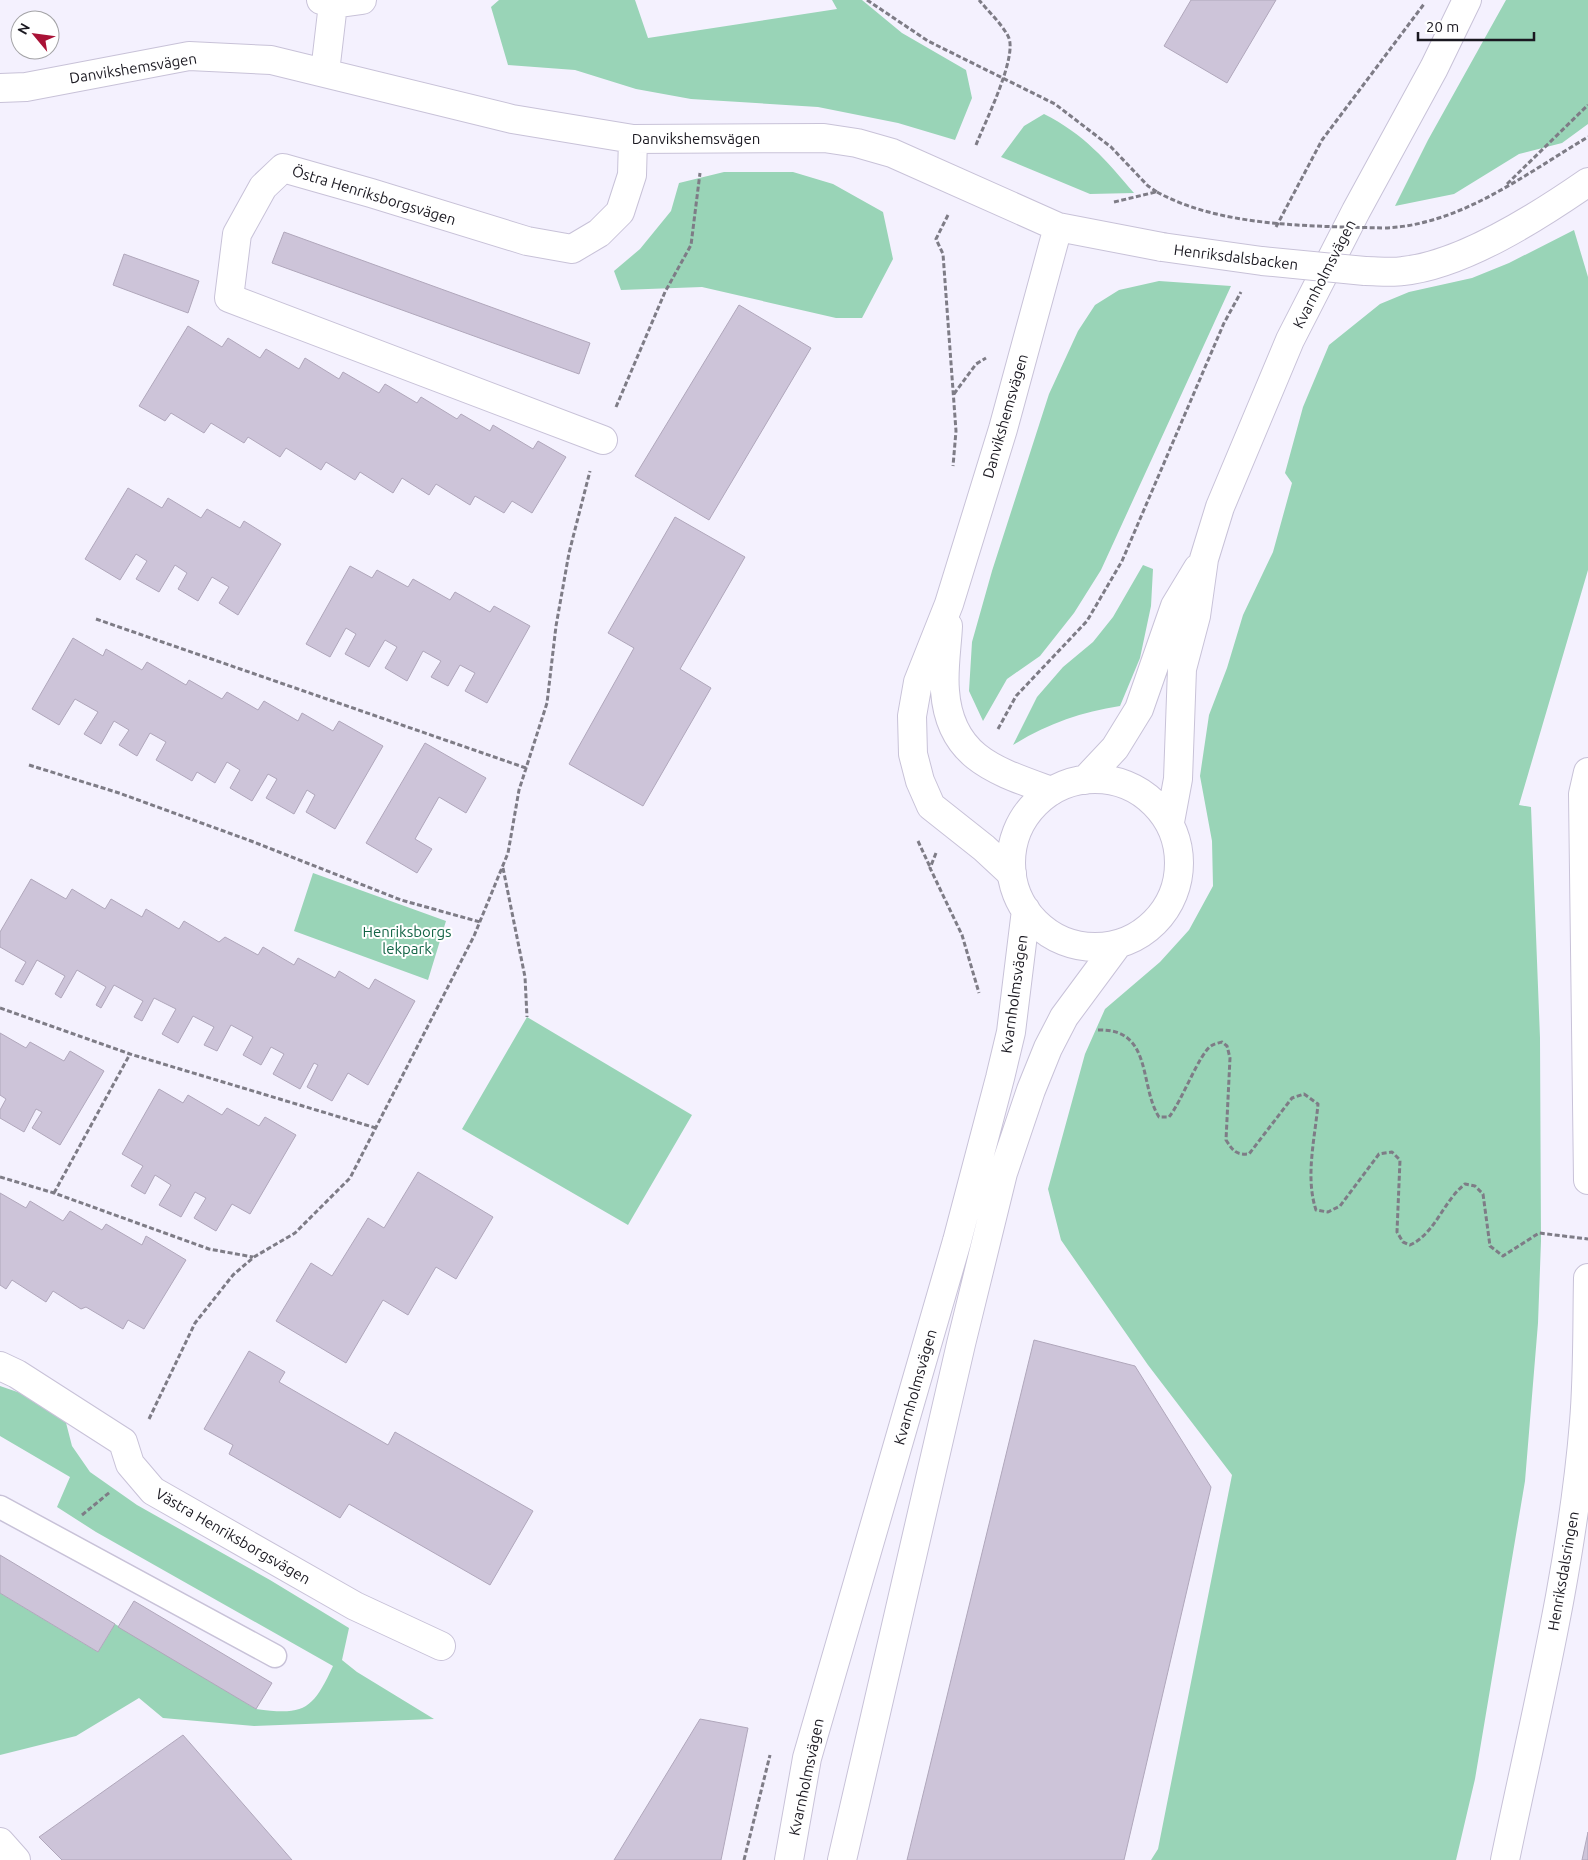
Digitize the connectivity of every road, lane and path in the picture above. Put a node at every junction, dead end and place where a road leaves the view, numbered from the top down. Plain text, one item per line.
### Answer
1 (362, 0) edge
2 (868, 0) edge
3 (979, 0) edge
4 (1428, 0) edge
5 (1467, 0) edge
6 (327, 2) edge
7 (325, 72) junction
8 (1002, 80) junction
9 (0, 88) edge
10 (1588, 105) edge
11 (1588, 137) edge
12 (634, 139) junction
13 (976, 145) dead end
14 (701, 164) dead end
15 (1588, 182) edge
16 (1503, 188) junction
17 (950, 210) dead end
18 (1058, 227) junction
19 (1276, 228) dead end
20 (1162, 247) joint
21 (1243, 288) dead end
22 (602, 440) junction
23 (953, 468) dead end
24 (1204, 558) junction
25 (949, 604) junction
26 (96, 619) dead end
27 (981, 761) junction
28 (29, 765) dead end
29 (526, 768) junction
30 (1588, 772) edge
31 (1085, 780) junction
32 (1051, 791) junction
33 (950, 822) junction
34 (1170, 822) junction
35 (916, 837) dead end
36 (503, 867) junction
37 (930, 868) junction
38 (1012, 874) junction
39 (1026, 910) junction
40 (480, 922) junction
41 (1118, 944) junction
42 (979, 987) dead end
43 (0, 1008) edge
44 (527, 1017) dead end
45 (1090, 1030) dead end
46 (130, 1054) junction
47 (376, 1128) junction
48 (0, 1177) edge
49 (1588, 1180) edge
50 (54, 1193) junction
51 (1588, 1238) edge
52 (254, 1258) junction
53 (1588, 1278) edge
54 (0, 1366) edge
55 (130, 1464) junction
56 (0, 1507) edge
57 (54, 1538) junction
58 (441, 1646) dead end
59 (275, 1656) dead end
60 (0, 1842) edge
61 (16, 1860) edge
62 (789, 1860) edge
63 (842, 1860) edge
64 (1504, 1860) edge

1 - 6 street
2 - 8 path
3 - 8 path
4 - 19 path
5 - 24 street, Kvarnholmsvägen
6 - 7 street
7 - 9 street, Danvikshemsvägen
7 - 12 street, Danvikshemsvägen
8 - 13 path
8 - 16 path, bridge
10 - 16 path
11 - 16 path
12 - 18 street, Danvikshemsvägen
12 - 22 street, Östra Henriksborgsvägen
14 - 22 path
15 - 20 street, Henriksdalsbacken, bridge
17 - 23 path
18 - 20 street, Danvikshemsvägen
18 - 25 street, Danvikshemsvägen
21 - 27 path
22 - 29 path
24 - 31 street, Kvarnholmsvägen
24 - 34 street, Kvarnholmsvägen
25 - 27 street, Danvikshemsvägen
25 - 33 street, Danvikshemsvägen
26 - 29 path
27 - 32 street, Danvikshemsvägen
28 - 40 path
29 - 36 path
30 - 49 street
31 - 32 street, Kvarnholmsvägen
31 - 34 street, Kvarnholmsvägen
32 - 38 street, Kvarnholmsvägen
33 - 37 path
33 - 38 street, Danvikshemsvägen
34 - 41 street, Kvarnholmsvägen
35 - 37 path
36 - 40 path
36 - 44 path
37 - 42 path
38 - 39 street, Kvarnholmsvägen
39 - 41 street, Kvarnholmsvägen
39 - 62 street, Kvarnholmsvägen
40 - 47 path
41 - 63 street, Kvarnholmsvägen
43 - 46 path
45 - 51 path
46 - 47 path
46 - 50 path
47 - 52 path
48 - 50 path
50 - 52 path
52 - 55 path
53 - 64 street, Henriksdalsringen
54 - 55 street, Västra Henriksborgsvägen
55 - 57 path
55 - 58 street, Västra Henriksborgsvägen
56 - 57 lane
57 - 59 lane
60 - 61 street

